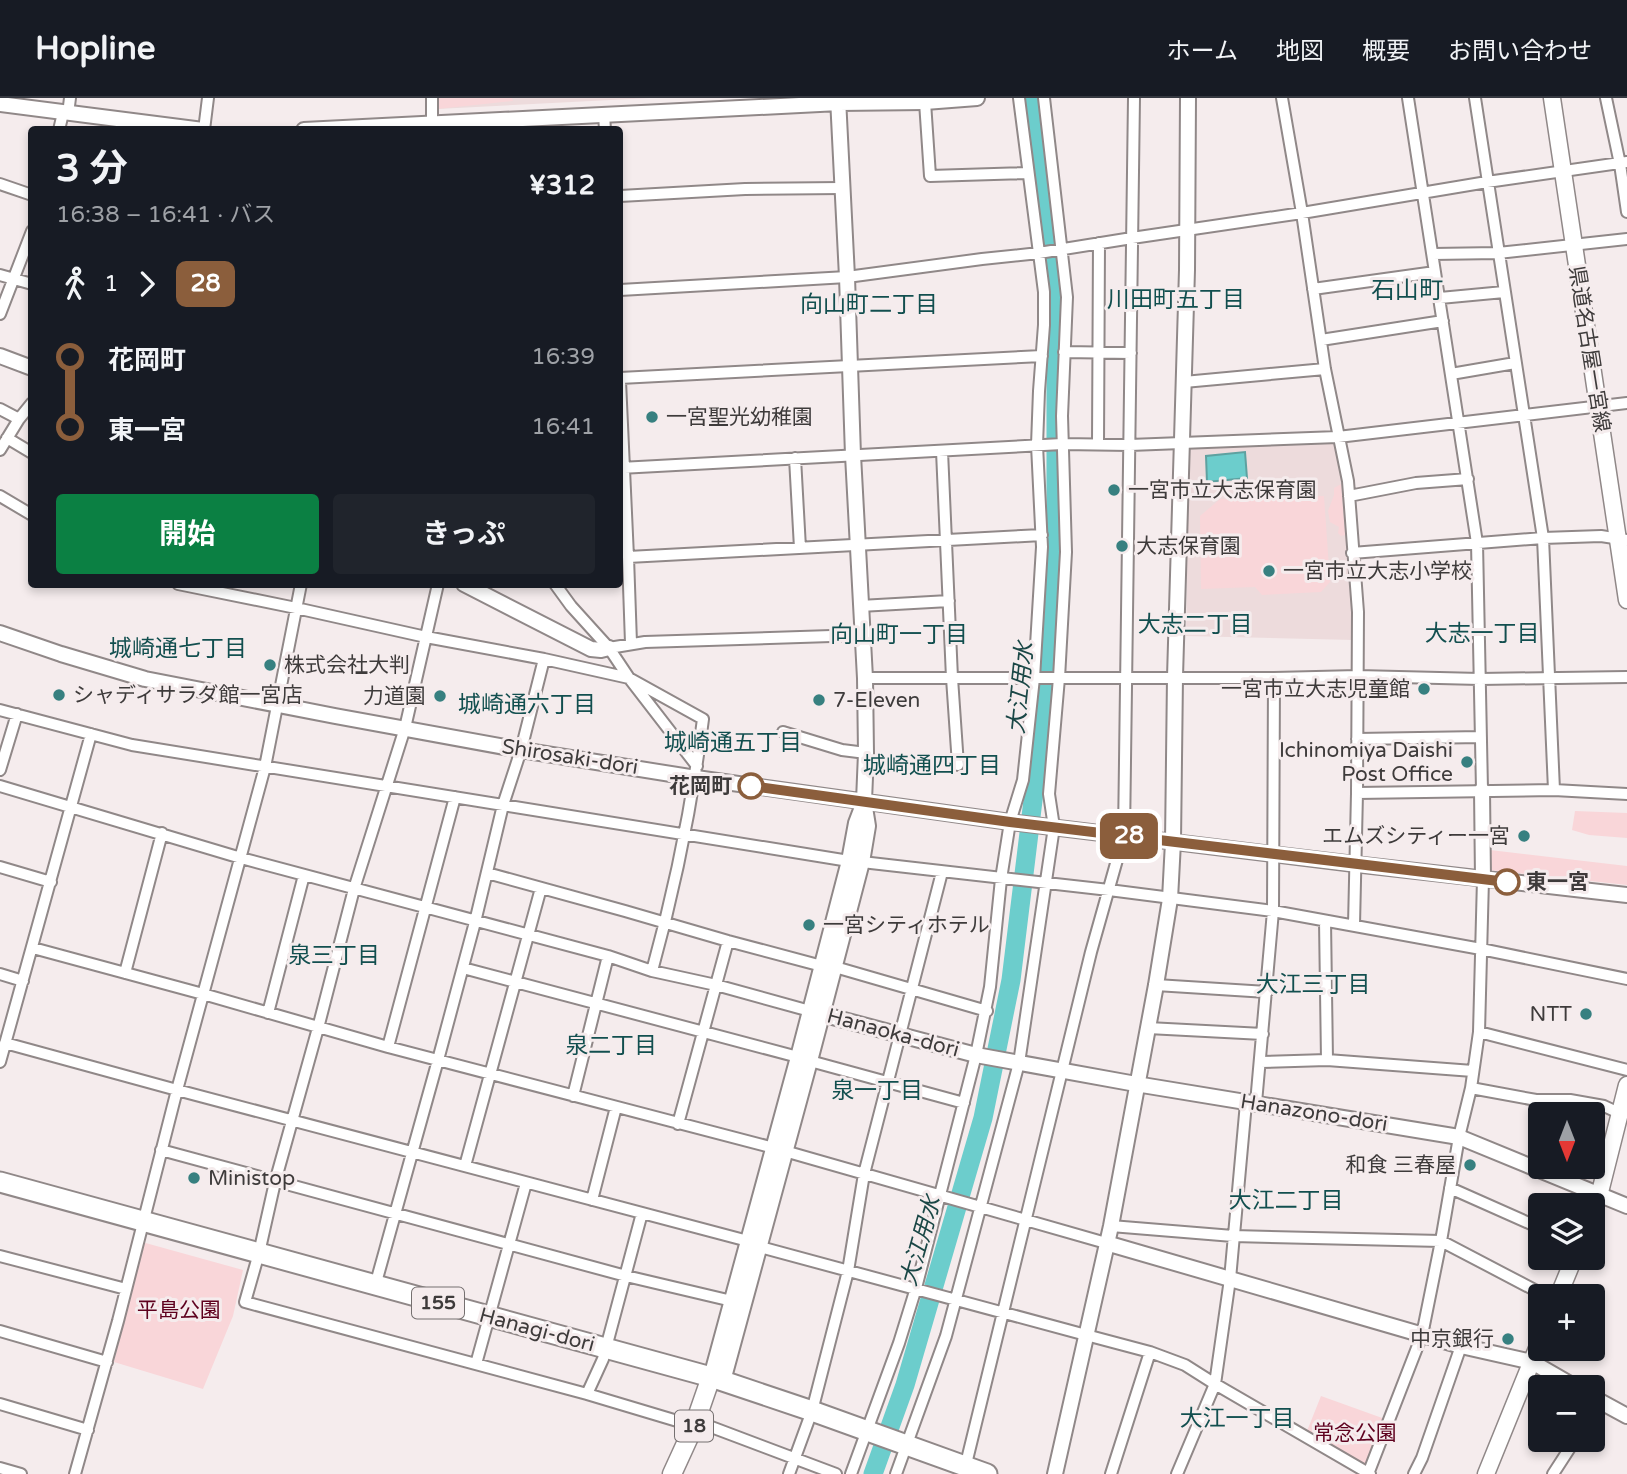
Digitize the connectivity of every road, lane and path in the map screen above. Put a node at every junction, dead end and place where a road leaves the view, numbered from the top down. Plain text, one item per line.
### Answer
1 (70, 98) edge
2 (208, 98) edge
3 (432, 98) edge
4 (976, 98) edge
5 (1019, 98) edge
6 (1044, 98) edge
7 (1134, 98) edge
8 (1188, 98) edge
9 (1282, 98) edge
10 (1408, 98) edge
11 (1475, 98) edge
12 (1552, 98) edge
13 (1606, 98) edge
14 (839, 101) edge
15 (925, 102) junction
16 (0, 104) edge
17 (66, 113) junction
18 (605, 122) edge
19 (432, 123) junction
20 (61, 126) edge
21 (171, 126) edge
22 (204, 126) edge
23 (377, 126) edge
24 (463, 126) edge
25 (1623, 163) edge
26 (1562, 171) junction
27 (1028, 173) junction
28 (1487, 182) junction
29 (0, 184) edge
30 (842, 188) junction
31 (1627, 189) edge
32 (1423, 193) junction
33 (28, 194) edge
34 (623, 197) edge
35 (1627, 212) edge
36 (1302, 214) junction
37 (1188, 231) junction
38 (1132, 238) junction
39 (1627, 239) edge
40 (28, 242) edge
41 (1099, 243) junction
42 (1573, 245) junction
43 (1061, 250) junction
44 (1040, 253) junction
45 (1498, 253) junction
46 (1433, 254) junction
47 (1436, 272) junction
48 (0, 275) edge
49 (847, 277) junction
50 (14, 279) junction
51 (28, 283) edge
52 (1313, 289) junction
53 (623, 290) edge
54 (1504, 292) junction
55 (1440, 298) junction
56 (0, 314) edge
57 (1443, 320) junction
58 (1321, 340) junction
59 (1064, 352) junction
60 (1098, 353) junction
61 (1131, 353) junction
62 (0, 356) edge
63 (1042, 356) junction
64 (1515, 363) junction
65 (28, 366) edge
66 (850, 366) junction
67 (1325, 369) junction
68 (1451, 374) junction
69 (623, 379) edge
70 (1184, 382) junction
71 (1627, 403) edge
72 (1597, 405) junction
73 (28, 408) edge
74 (0, 409) edge
75 (1523, 415) junction
76 (19, 419) junction
77 (1459, 422) junction
78 (1338, 437) junction
79 (7, 438) junction
80 (1182, 443) junction
81 (1062, 444) junction
82 (1098, 444) junction
83 (1037, 445) junction
84 (1130, 445) junction
85 (0, 450) edge
86 (28, 451) edge
87 (942, 451) junction
88 (853, 455) junction
89 (795, 458) junction
90 (623, 468) edge
91 (1468, 479) junction
92 (623, 483) edge
93 (0, 496) edge
94 (1349, 496) junction
95 (28, 513) edge
96 (1042, 535) junction
97 (1543, 538) junction
98 (1622, 539) edge
99 (946, 540) junction
100 (1477, 543) junction
101 (857, 544) junction
102 (800, 548) junction
103 (1352, 553) junction
104 (628, 557) junction
105 (198, 588) edge
106 (300, 588) edge
107 (437, 588) edge
108 (472, 588) edge
109 (558, 588) edge
110 (1627, 600) edge
111 (949, 601) junction
112 (860, 606) junction
113 (296, 608) junction
114 (0, 633) edge
115 (862, 635) junction
116 (426, 637) junction
117 (631, 643) junction
118 (609, 648) junction
119 (544, 659) junction
120 (1358, 676) junction
121 (1126, 677) junction
122 (1175, 677) junction
123 (1627, 677) edge
124 (629, 678) junction
125 (864, 678) junction
126 (952, 678) junction
127 (1035, 678) junction
128 (1058, 678) junction
129 (1274, 678) junction
130 (1480, 679) junction
131 (1549, 679) junction
132 (277, 704) junction
133 (0, 710) edge
134 (17, 714) junction
135 (405, 728) junction
136 (783, 732) dead end
137 (91, 734) junction
138 (1481, 737) junction
139 (1357, 739) junction
140 (521, 750) junction
141 (866, 753) junction
142 (958, 765) dead end
143 (265, 767) junction
144 (0, 770) edge
145 (697, 772) junction
146 (0, 786) edge
147 (387, 786) junction
148 (1482, 790) junction
149 (1554, 790) junction
150 (1357, 793) junction
151 (1627, 794) edge
152 (455, 797) junction
153 (864, 801) junction
154 (503, 805) junction
155 (72, 807) junction
156 (1015, 822) junction
157 (1048, 826) junction
158 (162, 833) junction
159 (1124, 835) junction
160 (685, 836) junction
161 (1173, 842) junction
162 (1274, 854) junction
163 (241, 858) junction
164 (856, 862) junction
165 (1354, 864) junction
166 (0, 867) edge
167 (942, 872) junction
168 (487, 873) junction
169 (304, 875) junction
170 (1002, 879) junction
171 (1483, 879) junction
172 (51, 882) junction
173 (1045, 884) junction
174 (541, 888) junction
175 (354, 889) junction
176 (1109, 890) junction
177 (1627, 895) edge
178 (1170, 899) junction
179 (425, 908) junction
180 (1273, 911) junction
181 (1325, 920) junction
182 (475, 922) junction
183 (665, 923) junction
184 (1354, 925) junction
185 (528, 936) junction
186 (728, 941) junction
187 (33, 948) junction
188 (1481, 949) junction
189 (608, 956) junction
190 (828, 967) junction
191 (463, 968) junction
192 (652, 971) junction
193 (125, 973) junction
194 (0, 974) edge
195 (1627, 979) edge
196 (23, 981) junction
197 (515, 982) junction
198 (716, 985) junction
199 (1156, 985) junction
200 (913, 990) junction
201 (1267, 992) junction
202 (203, 994) junction
203 (596, 1004) junction
204 (987, 1011) junction
205 (817, 1012) junction
206 (268, 1013) junction
207 (318, 1028) junction
208 (1148, 1028) junction
209 (703, 1032) junction
210 (1479, 1032) junction
211 (1263, 1034) junction
212 (900, 1035) junction
213 (5, 1043) junction
214 (388, 1047) junction
215 (976, 1055) junction
216 (804, 1059) junction
217 (438, 1060) junction
218 (1327, 1060) junction
219 (0, 1062) edge
220 (1260, 1062) junction
221 (1019, 1063) junction
222 (1062, 1070) junction
223 (1627, 1070) edge
224 (1473, 1071) junction
225 (489, 1074) junction
226 (887, 1083) junction
227 (1136, 1084) junction
228 (1627, 1085) edge
229 (1471, 1088) junction
230 (177, 1090) junction
231 (573, 1096) junction
232 (964, 1103) junction
233 (1251, 1103) junction
234 (616, 1107) junction
235 (1619, 1113) junction
236 (291, 1119) junction
237 (678, 1124) junction
238 (1459, 1137) junction
239 (161, 1150) junction
240 (780, 1150) junction
241 (413, 1152) junction
242 (465, 1166) junction
243 (863, 1174) junction
244 (0, 1182) edge
245 (275, 1182) junction
246 (526, 1183) junction
247 (1450, 1188) junction
248 (1592, 1193) edge
249 (1600, 1193) edge
250 (946, 1197) junction
251 (1605, 1198) edge
252 (592, 1200) junction
253 (976, 1206) junction
254 (1627, 1206) edge
255 (396, 1213) junction
256 (642, 1213) junction
257 (143, 1220) junction
258 (1026, 1220) junction
259 (1528, 1223) edge
260 (1111, 1226) junction
261 (1233, 1236) junction
262 (1441, 1241) junction
263 (1106, 1243) junction
264 (754, 1244) junction
265 (509, 1245) junction
266 (259, 1252) junction
267 (0, 1256) edge
268 (848, 1271) junction
269 (625, 1276) junction
270 (1230, 1279) junction
271 (375, 1286) junction
272 (1528, 1287) edge
273 (126, 1289) junction
274 (922, 1290) junction
275 (951, 1298) junction
276 (732, 1301) junction
277 (1002, 1312) junction
278 (488, 1317) junction
279 (0, 1331) edge
280 (1086, 1335) junction
281 (1422, 1335) junction
282 (1461, 1346) junction
283 (606, 1349) junction
284 (1150, 1352) junction
285 (107, 1362) junction
286 (1532, 1362) junction
287 (476, 1364) junction
288 (1554, 1375) edge
289 (717, 1379) junction
290 (1215, 1384) junction
291 (587, 1394) junction
292 (0, 1404) edge
293 (1605, 1404) edge
294 (812, 1410) junction
295 (1627, 1416) edge
296 (700, 1426) junction
297 (88, 1430) junction
298 (870, 1432) junction
299 (904, 1444) junction
300 (1567, 1452) edge
301 (794, 1457) junction
302 (0, 1468) edge
303 (965, 1470) edge
304 (21, 1474) edge
305 (75, 1474) edge
306 (671, 1474) edge
307 (683, 1474) edge
308 (789, 1474) edge
309 (836, 1474) edge
310 (851, 1474) edge
311 (896, 1474) edge
312 (987, 1474) edge
313 (1055, 1474) edge
314 (1111, 1474) edge
315 (1177, 1474) edge
316 (1369, 1474) edge
317 (1414, 1474) edge
318 (1486, 1474) edge
319 (1553, 1474) edge

1 - 17 street
2 - 22 street
3 - 19 street
4 - 15 street
5 - 27 street
6 - 43 street
7 - 38 street
8 - 37 street
9 - 36 street
10 - 32 street
11 - 28 street
12 - 26 main road, 県道名古屋一宮線
13 - 25 street
14 - 15 street
14 - 18 street
14 - 30 street
15 - 27 street
16 - 17 street
17 - 20 street
17 - 21 street
18 - 24 street
19 - 23 street
19 - 24 street
25 - 26 street
25 - 31 street
25 - 35 street
26 - 28 street
26 - 42 main road, 県道名古屋一宮線
27 - 44 street
28 - 32 street
28 - 45 street
29 - 33 street
30 - 34 street
30 - 49 street
32 - 36 street
32 - 46 street
36 - 37 street
36 - 52 street
37 - 38 street
37 - 70 street
38 - 41 street
38 - 61 street
39 - 42 street
40 - 50 street
41 - 43 street
41 - 60 street
42 - 45 street
42 - 72 main road, 県道名古屋一宮線
43 - 44 street
43 - 59 street
44 - 49 street
44 - 63 street
45 - 46 street
45 - 54 street
46 - 47 street
47 - 52 street
47 - 55 street
48 - 50 street
49 - 53 street
49 - 66 street
50 - 51 street
50 - 56 street
52 - 58 street
54 - 55 street
54 - 64 street
55 - 57 street
57 - 58 street
57 - 68 street
58 - 67 street
59 - 60 street
59 - 81 street
60 - 61 street
60 - 82 street
61 - 84 street
62 - 65 street
63 - 66 street
63 - 83 street
64 - 68 street
64 - 75 street
66 - 69 street
66 - 88 street
67 - 70 street
67 - 78 street
68 - 77 street
70 - 80 street
71 - 72 street
72 - 75 street
72 - 98 main road, 県道名古屋一宮線
73 - 76 street
74 - 76 street
75 - 77 street
75 - 97 street
76 - 79 street
77 - 78 street
77 - 91 street
78 - 80 street
78 - 94 street
79 - 85 street
79 - 86 street
80 - 84 street
80 - 122 street
81 - 82 street
81 - 83 street
81 - 128 street
82 - 84 street
83 - 87 street
83 - 96 street
84 - 121 street
87 - 88 street
87 - 99 street
88 - 89 street
88 - 101 street
89 - 90 street
89 - 102 street
91 - 94 street
91 - 100 street
92 - 104 street
93 - 95 street
94 - 103 street
96 - 99 street
96 - 127 street
97 - 98 street
97 - 100 street
97 - 131 street
98 - 110 main road, 県道名古屋一宮線
99 - 101 street
99 - 111 street
100 - 103 street
100 - 130 street
101 - 102 street
101 - 112 street
102 - 104 street
103 - 120 street
104 - 117 street
105 - 113 street
106 - 113 street
107 - 116 street
108 - 118 street
109 - 118 street
111 - 112 street
111 - 126 street
112 - 115 street
113 - 116 street
113 - 132 street
114 - 132 street, Shirosaki-dori
115 - 117 street
115 - 125 street
116 - 119 street
116 - 135 street
117 - 118 street
118 - 124 street
119 - 124 street
119 - 140 street
120 - 129 street
120 - 130 street
120 - 139 street
121 - 122 street
121 - 128 street
121 - 159 street
122 - 129 street
122 - 161 street
123 - 131 street
124 - 145 street
124 - 145 street
125 - 126 street
125 - 141 street
126 - 127 street
126 - 142 street
127 - 128 street
127 - 156 street
128 - 157 street
129 - 162 street
130 - 131 street
130 - 138 street
131 - 149 street
132 - 135 street, Shirosaki-dori
132 - 143 street
133 - 134 street
134 - 137 street
134 - 144 street
135 - 140 street, Shirosaki-dori
135 - 147 street
136 - 141 street
137 - 143 street
137 - 155 street
138 - 139 street
138 - 148 street
139 - 150 street
140 - 145 street, Shirosaki-dori
140 - 154 street
141 - 153 street
143 - 147 street
143 - 163 street
145 - 153 street, Shirosaki-dori
145 - 160 street
146 - 155 street
147 - 152 street
147 - 175 street
148 - 149 street
148 - 150 street
148 - 171 street
149 - 151 street
150 - 165 street
152 - 154 street
152 - 179 street
153 - 156 street, Shirosaki-dori
153 - 164 street
154 - 160 street
154 - 168 street
155 - 158 street
155 - 172 street
156 - 157 street, Shirosaki-dori
156 - 170 street
157 - 159 street, Shirosaki-dori
157 - 173 street
158 - 163 street
158 - 193 street
159 - 161 street, Shirosaki-dori
159 - 176 street
160 - 164 street
160 - 183 street
161 - 162 street, Shirosaki-dori
161 - 178 street
162 - 165 street, Shirosaki-dori
162 - 180 street
163 - 169 street
163 - 202 street
164 - 167 street
164 - 190 street
165 - 171 street, Shirosaki-dori
165 - 184 street
166 - 172 street
167 - 170 street
167 - 200 street
168 - 174 street
168 - 182 street
169 - 175 street
169 - 206 street
170 - 173 street
170 - 204 street
171 - 177 street, Shirosaki-dori
171 - 188 street
172 - 187 street
173 - 176 street
173 - 221 street
174 - 183 street
174 - 185 street
175 - 179 street
175 - 207 street
176 - 178 street
176 - 222 street
178 - 180 street
178 - 199 street
179 - 182 street
179 - 214 street
180 - 181 street
180 - 201 street
181 - 184 street
181 - 218 street
182 - 185 street
182 - 191 street
183 - 186 street
183 - 192 street
184 - 188 street
185 - 189 street
185 - 197 street
186 - 190 street
186 - 198 street
187 - 193 street
187 - 196 street
188 - 195 street
188 - 210 street
189 - 192 street
189 - 203 street
190 - 200 street
190 - 205 street
191 - 197 street
191 - 217 street
192 - 198 street
193 - 202 street
194 - 196 street
196 - 213 street
197 - 203 street
197 - 225 street
198 - 205 street
198 - 209 street
199 - 201 street
199 - 208 street
200 - 204 street
200 - 212 street
201 - 211 street
202 - 206 street
202 - 230 street
203 - 209 street
203 - 231 street
204 - 215 street
205 - 212 street, Hanaoka-dori
205 - 216 street
206 - 207 street
207 - 214 street
207 - 236 street
208 - 211 street
208 - 227 street
209 - 216 street
209 - 237 street
210 - 223 street
210 - 224 street
211 - 220 street
212 - 215 street, Hanaoka-dori
212 - 226 street
213 - 219 street
213 - 230 street
214 - 217 street
215 - 221 street, Hanaoka-dori
215 - 232 street
216 - 226 street
216 - 240 street
217 - 225 street
217 - 241 street
218 - 220 street
218 - 224 street
220 - 233 street
221 - 222 street, Hanazono-dori
221 - 253 street
222 - 227 street, Hanazono-dori
222 - 258 street
224 - 229 street
225 - 231 street
225 - 242 street
226 - 232 street
226 - 243 street
227 - 233 street, Hanazono-dori
227 - 260 street
228 - 235 main road
229 - 235 street
229 - 238 street
230 - 236 street
230 - 239 street
231 - 234 street
232 - 250 street
233 - 238 street, Hanazono-dori
233 - 261 street
234 - 237 street
234 - 252 street
235 - 249 main road
236 - 241 street
236 - 245 street
237 - 240 street
238 - 247 street
238 - 248 street, Hanazono-dori
239 - 245 street
239 - 257 street
240 - 243 street
240 - 264 street
241 - 242 street
241 - 255 street
242 - 246 street
243 - 250 street
243 - 268 street
244 - 257 highway, Hanagi-dori / 155
245 - 255 street
245 - 266 street
246 - 252 street
246 - 265 street
247 - 259 street
247 - 262 street
250 - 253 street
250 - 274 street
251 - 254 street, Hanazono-dori
252 - 256 street
253 - 258 street
253 - 275 street
255 - 265 street
255 - 271 street
256 - 264 street
256 - 269 street
257 - 266 highway, Hanagi-dori / 155
257 - 273 street
258 - 263 street
258 - 277 street
260 - 261 street
260 - 263 street
261 - 262 street
261 - 270 street
262 - 272 street
262 - 281 street
263 - 270 street
263 - 280 street
264 - 268 street
264 - 276 street
264 - 289 street
265 - 269 street
265 - 278 street
266 - 271 highway, Hanagi-dori / 155
266 - 287 street
267 - 273 street
268 - 274 street
268 - 294 street
269 - 276 street
269 - 283 street
270 - 281 street
270 - 290 street
271 - 278 highway, Hanagi-dori / 155
273 - 285 street
274 - 275 street
274 - 298 street
275 - 277 street
275 - 299 street
276 - 289 street
277 - 280 street
277 - 303 street
278 - 283 highway, Hanagi-dori / 155
278 - 287 street
279 - 285 street
280 - 284 street
280 - 313 street
281 - 282 street
281 - 316 street
282 - 286 street
282 - 317 street
283 - 289 highway, Hanagi-dori / 155
283 - 291 street
284 - 290 street
284 - 314 street
285 - 297 street
286 - 288 street
286 - 318 main road
287 - 291 street
289 - 294 highway, Hanagi-dori / 155
289 - 296 main road, 18
290 - 315 street
290 - 316 street
291 - 296 street
292 - 297 street
293 - 295 street
294 - 298 highway, Hanagi-dori / 155
294 - 301 street
296 - 301 street
296 - 306 main road, 18
296 - 307 main road, 18
297 - 305 street
298 - 299 highway, Hanagi-dori / 155
298 - 310 street
299 - 303 highway, Hanagi-dori / 155
299 - 311 street
300 - 319 street
301 - 308 street
301 - 309 street
302 - 304 street
303 - 312 highway, Hanagi-dori / 155

